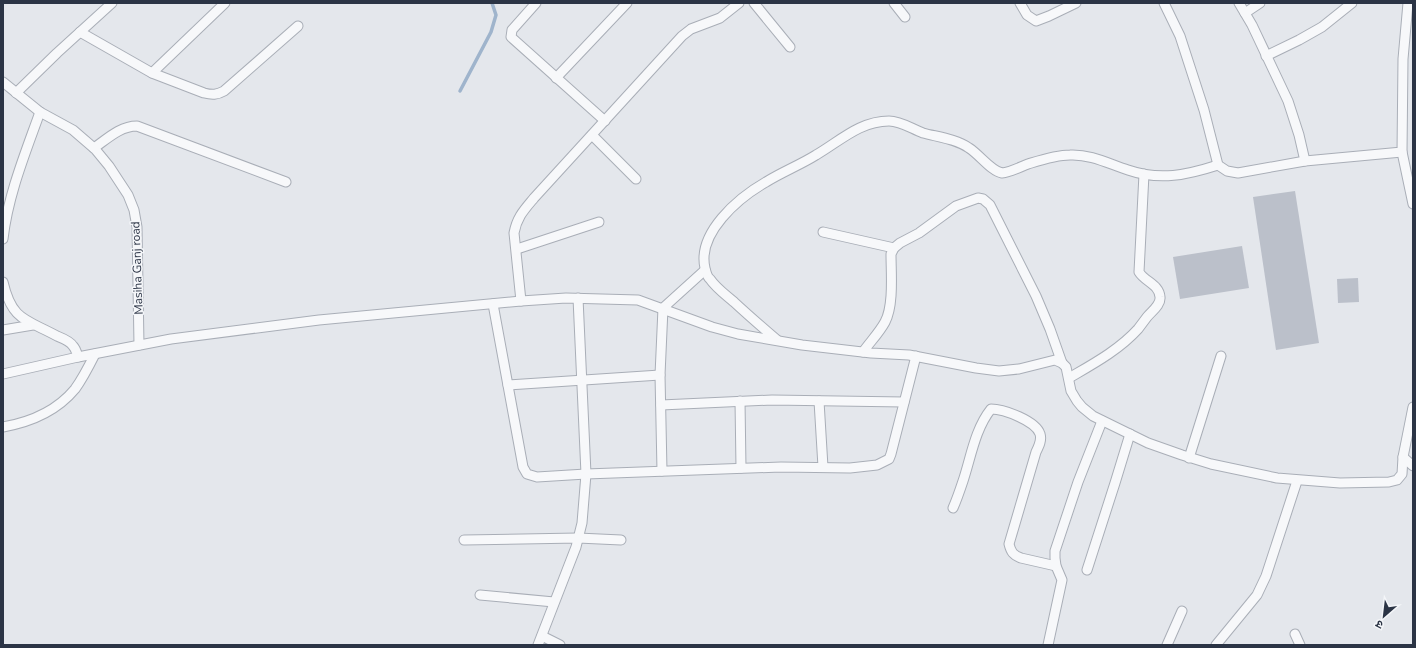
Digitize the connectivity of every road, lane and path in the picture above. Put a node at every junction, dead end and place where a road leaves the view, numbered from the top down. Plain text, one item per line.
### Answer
1 (112, 3) edge
2 (225, 3) edge
3 (536, 3) edge
4 (627, 3) edge
5 (739, 3) edge
6 (894, 3) edge
7 (1020, 3) edge
8 (1076, 3) edge
9 (1164, 3) edge
10 (1239, 3) edge
11 (1260, 3) edge
12 (1352, 3) edge
13 (1408, 3) edge
14 (756, 4) edge
15 (1245, 13) junction
16 (905, 17) dead end
17 (298, 26) dead end
18 (1410, 29) edge
19 (80, 32) junction
20 (790, 47) dead end
21 (1266, 56) junction
22 (152, 73) junction
23 (556, 78) junction
24 (3, 82) edge
25 (16, 93) junction
26 (40, 112) junction
27 (605, 121) junction
28 (592, 135) junction
29 (94, 148) junction
30 (1402, 152) junction
31 (1305, 161) junction
32 (1218, 165) junction
33 (1144, 174) junction
34 (636, 179) dead end
35 (286, 182) dead end
36 (1413, 201) edge
37 (599, 222) dead end
38 (823, 232) dead end
39 (3, 239) edge
40 (894, 248) junction
41 (517, 250) junction
42 (705, 270) junction
43 (4, 287) edge
44 (578, 298) junction
45 (521, 301) junction
46 (494, 304) junction
47 (663, 308) junction
48 (33, 325) junction
49 (3, 330) edge
50 (778, 341) junction
51 (140, 345) junction
52 (863, 352) junction
53 (95, 354) junction
54 (916, 356) junction
55 (1221, 356) dead end
56 (78, 357) junction
57 (1062, 363) junction
58 (3, 374) edge
59 (660, 375) junction
60 (1069, 378) junction
61 (582, 380) junction
62 (508, 385) junction
63 (740, 401) junction
64 (819, 401) junction
65 (904, 402) junction
66 (661, 404) junction
67 (1413, 406) edge
68 (1102, 421) junction
69 (3, 427) edge
70 (1130, 434) junction
71 (1407, 451) edge
72 (1189, 458) junction
73 (1413, 466) edge
74 (823, 467) junction
75 (741, 468) junction
76 (662, 471) junction
77 (586, 474) junction
78 (1297, 481) junction
79 (953, 508) dead end
80 (578, 538) junction
81 (464, 540) dead end
82 (621, 540) dead end
83 (1056, 566) junction
84 (1087, 570) dead end
85 (480, 595) dead end
86 (554, 602) junction
87 (1182, 611) dead end
88 (1295, 634) dead end
89 (542, 636) junction
90 (538, 645) edge
91 (560, 645) edge
92 (1048, 645) edge
93 (1167, 645) edge
94 (1216, 645) edge
95 (1300, 645) edge

1 - 19 street
2 - 22 street
3 - 23 street
4 - 23 street
5 - 27 street
6 - 16 street
7 - 8 street
9 - 32 street
10 - 15 street
11 - 15 street
12 - 21 street
13 - 18 street
14 - 20 street
15 - 21 street
17 - 22 street
18 - 30 street
19 - 22 street
19 - 25 street
21 - 31 street
23 - 27 street
24 - 25 street, Masiha Ganj road
25 - 26 street, Masiha Ganj road
26 - 29 street, Masiha Ganj road
26 - 39 street
27 - 28 street
28 - 34 street
28 - 41 street
29 - 35 street
29 - 51 street, Masiha Ganj road
30 - 31 street
30 - 36 street
31 - 32 street
32 - 33 street
33 - 42 street
33 - 60 street
37 - 41 street
38 - 40 street
40 - 52 street
40 - 57 street
41 - 45 street
42 - 47 street
42 - 50 street
43 - 48 street
44 - 45 street
44 - 47 street
44 - 61 street
45 - 46 street
46 - 51 street
46 - 62 street
47 - 50 street
47 - 59 street
48 - 49 street
48 - 56 street
50 - 52 street
51 - 53 street
52 - 54 street
53 - 56 street
53 - 69 street
54 - 57 street
54 - 65 street
55 - 72 street
56 - 58 street
57 - 60 street
59 - 61 street
59 - 66 street
60 - 68 street
61 - 62 street
61 - 77 street
62 - 77 street
63 - 64 street
63 - 66 street
63 - 75 street
64 - 65 street
64 - 74 street
65 - 74 street
66 - 76 street
67 - 71 street
68 - 70 street
68 - 83 street
70 - 72 street
70 - 84 street
71 - 73 street
71 - 78 street
72 - 78 street
74 - 75 street
75 - 76 street
76 - 77 street
77 - 80 street
78 - 94 street
79 - 83 street
80 - 81 street
80 - 82 street
80 - 86 street
83 - 92 street
85 - 86 street
86 - 89 street
87 - 93 street
88 - 95 street
89 - 90 street
89 - 91 street

